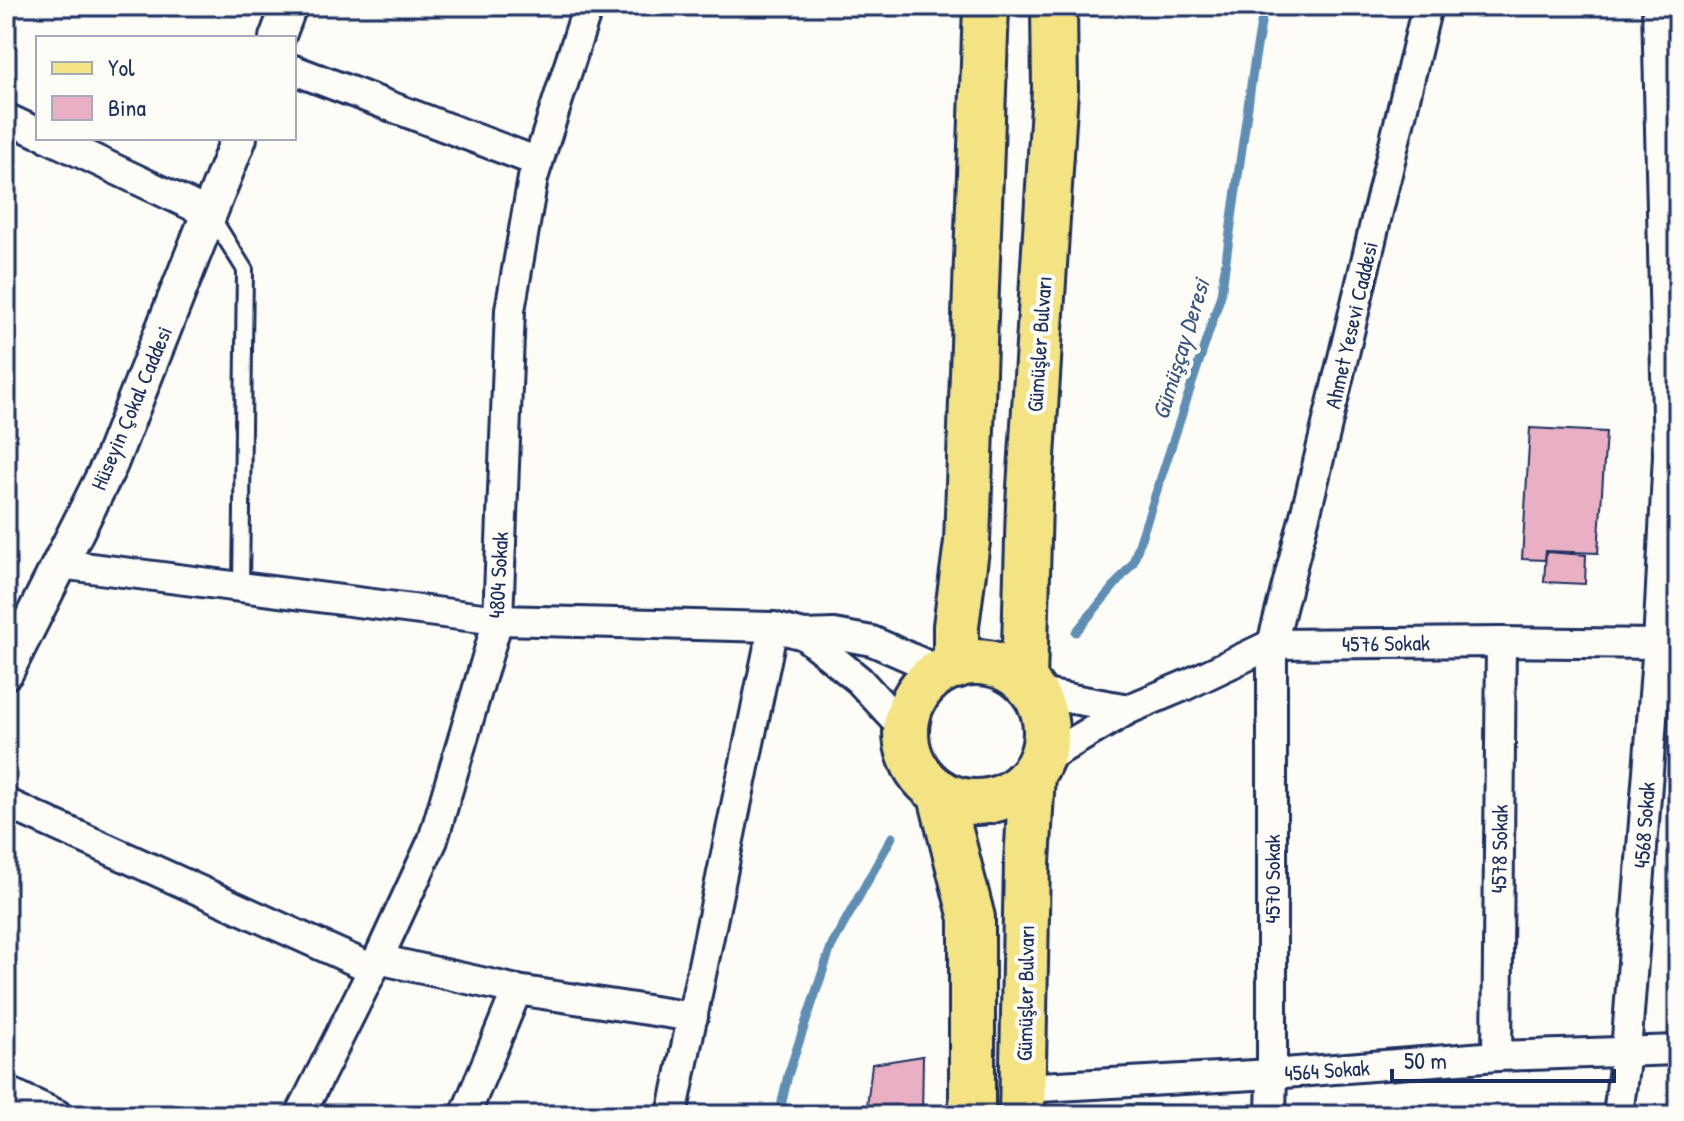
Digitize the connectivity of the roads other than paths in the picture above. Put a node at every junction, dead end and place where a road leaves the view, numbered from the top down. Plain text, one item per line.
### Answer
1 (289, 6) edge
2 (588, 6) edge
3 (986, 6) edge
4 (1054, 6) edge
5 (1427, 6) edge
6 (1657, 6) edge
7 (278, 36) edge
8 (296, 71) edge
9 (6, 118) edge
10 (36, 132) edge
11 (53, 140) edge
12 (238, 140) edge
13 (538, 162) junction
14 (210, 214) junction
15 (60, 564) junction
16 (241, 587) junction
17 (498, 620) junction
18 (773, 627) junction
19 (804, 635) junction
20 (1501, 642) junction
21 (1272, 644) junction
22 (1658, 644) junction
23 (949, 669) junction
24 (6, 671) edge
25 (1029, 687) junction
26 (1129, 709) junction
27 (906, 731) junction
28 (1036, 768) junction
29 (940, 792) junction
30 (6, 803) edge
31 (376, 964) junction
32 (517, 990) junction
33 (693, 1017) junction
34 (1678, 1050) edge
35 (1626, 1051) junction
36 (1497, 1056) junction
37 (1272, 1074) junction
38 (6, 1091) edge
39 (1022, 1102) edge
40 (58, 1115) edge
41 (300, 1115) edge
42 (465, 1115) edge
43 (672, 1115) edge
44 (972, 1115) edge
45 (1271, 1115) edge
46 (1618, 1115) edge

1 - 7 street
2 - 13 street, 4804 Sokak
3 - 23 main road
4 - 25 main road, Gümüşler Bulvarı
5 - 21 street, Ahmet Yesevi Caddesi
6 - 22 street, 4568 Sokak
8 - 13 street
9 - 10 street
11 - 14 street
12 - 14 street, Hüseyin Çokal Caddesi
13 - 17 street, 4804 Sokak
14 - 15 street, Hüseyin Çokal Caddesi
14 - 16 lane
15 - 16 street
15 - 24 street, Hüseyin Çokal Caddesi
16 - 17 street
17 - 18 street
17 - 31 street, 4804 Sokak
18 - 19 street
18 - 33 street
19 - 23 street
19 - 27 street
20 - 21 street, 4576 Sokak
20 - 22 street, 4576 Sokak
20 - 36 street, 4578 Sokak
21 - 26 street, 4576 Sokak
21 - 37 street, 4570 Sokak
22 - 35 street, 4568 Sokak
23 - 25 main road
23 - 27 main road
25 - 26 street
25 - 28 main road
26 - 28 street, 4576 Sokak
27 - 29 main road
28 - 29 main road
28 - 39 main road, Gümüşler Bulvarı
29 - 44 main road
30 - 31 street
31 - 32 street
31 - 41 street, 4804 Sokak
32 - 33 street
32 - 42 street
33 - 43 street
34 - 35 street, 4564 Sokak
35 - 36 street, 4564 Sokak
35 - 46 street, 4568 Sokak
36 - 37 street, 4564 Sokak
37 - 39 street, 4564 Sokak
37 - 45 street, 4570 Sokak
38 - 40 street

